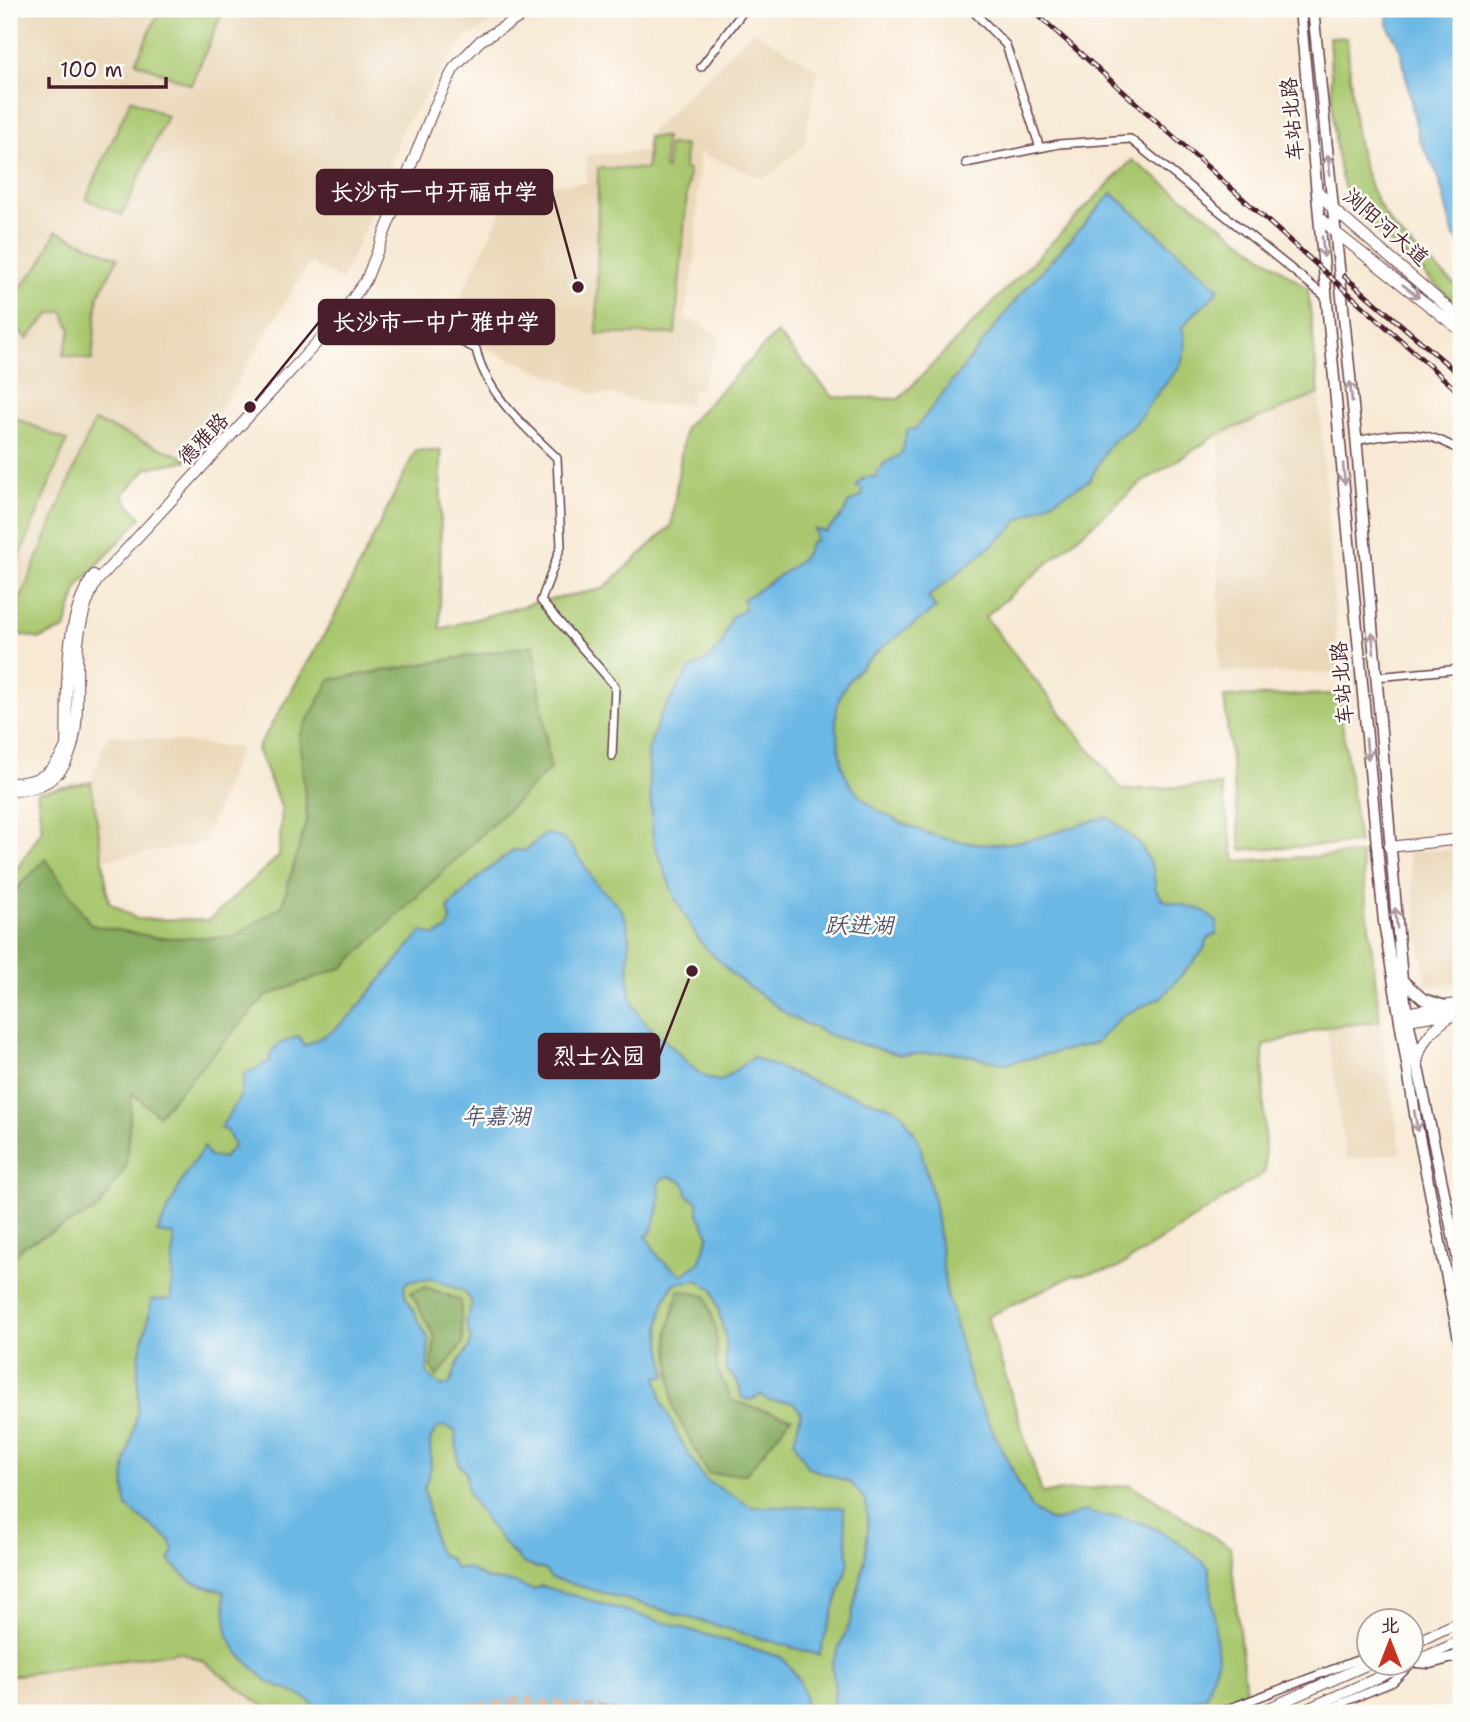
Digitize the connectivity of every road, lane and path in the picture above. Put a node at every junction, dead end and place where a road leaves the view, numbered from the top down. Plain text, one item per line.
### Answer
1 (524, 9) edge
2 (533, 9) edge
3 (745, 9) edge
4 (971, 9) edge
5 (1300, 9) edge
6 (1313, 9) edge
7 (701, 67) dead end
8 (1040, 148) junction
9 (966, 163) dead end
10 (1318, 191) junction
11 (1333, 209) junction
12 (1320, 217) junction
13 (1334, 231) junction
14 (1327, 298) junction
15 (1461, 318) edge
16 (1461, 331) edge
17 (442, 332) dead end
18 (1356, 441) junction
19 (1461, 452) edge
20 (1461, 669) edge
21 (1376, 677) junction
22 (612, 756) dead end
23 (9, 783) edge
24 (9, 791) edge
25 (1461, 839) edge
26 (1389, 847) junction
27 (1402, 980) junction
28 (1445, 1006) junction
29 (1459, 1009) edge
30 (1403, 1017) junction
31 (1416, 1063) junction
32 (1461, 1275) edge
33 (1449, 1277) junction
34 (1461, 1349) edge
35 (1461, 1614) edge
36 (1457, 1623) edge
37 (1424, 1639) edge
38 (1461, 1642) edge
39 (1461, 1655) edge
40 (1424, 1659) edge
41 (1354, 1661) edge
42 (1424, 1663) edge
43 (1354, 1670) edge
44 (1384, 1676) edge
45 (1399, 1676) edge
46 (1217, 1713) edge
47 (1258, 1713) edge
48 (1298, 1713) edge
49 (1318, 1713) edge

1 - 23 street, 德雅路
2 - 24 street, 德雅路
3 - 7 street
4 - 8 street
5 - 10 main road, 车站北路
11 -> 6 main road, 车站北路
8 - 9 street
8 - 14 street
10 - 11 street, 浏阳河大道
10 - 12 main road, 车站北路
11 - 13 main road, 车站北路
11 - 15 street, 浏阳河大道
12 - 13 street, 浏阳河大道
12 -> 14 main road, 车站北路
13 -> 16 street, 浏阳河大道
18 -> 13 main road, 车站北路
14 -> 30 main road, 车站北路
17 - 22 street
18 - 19 street
21 -> 18 main road, 车站北路
20 - 21 street
21 - 26 main road, 车站北路
25 - 26 street
27 -> 26 main road, 车站北路
27 - 28 main road
27 - 30 main road, 车站北路
28 - 29 street
28 - 30 street
29 - 30 street
29 - 31 street
30 - 31 main road, 车站北路
30 -> 33 main road, 车站北路
31 - 32 main road, 车站北路
32 - 33 street
33 - 34 main road, 车站北路
35 - 36 street
36 - 37 street
38 - 40 street
39 - 42 main road
41 - 46 street
43 - 47 street
44 - 48 street
45 - 49 street

